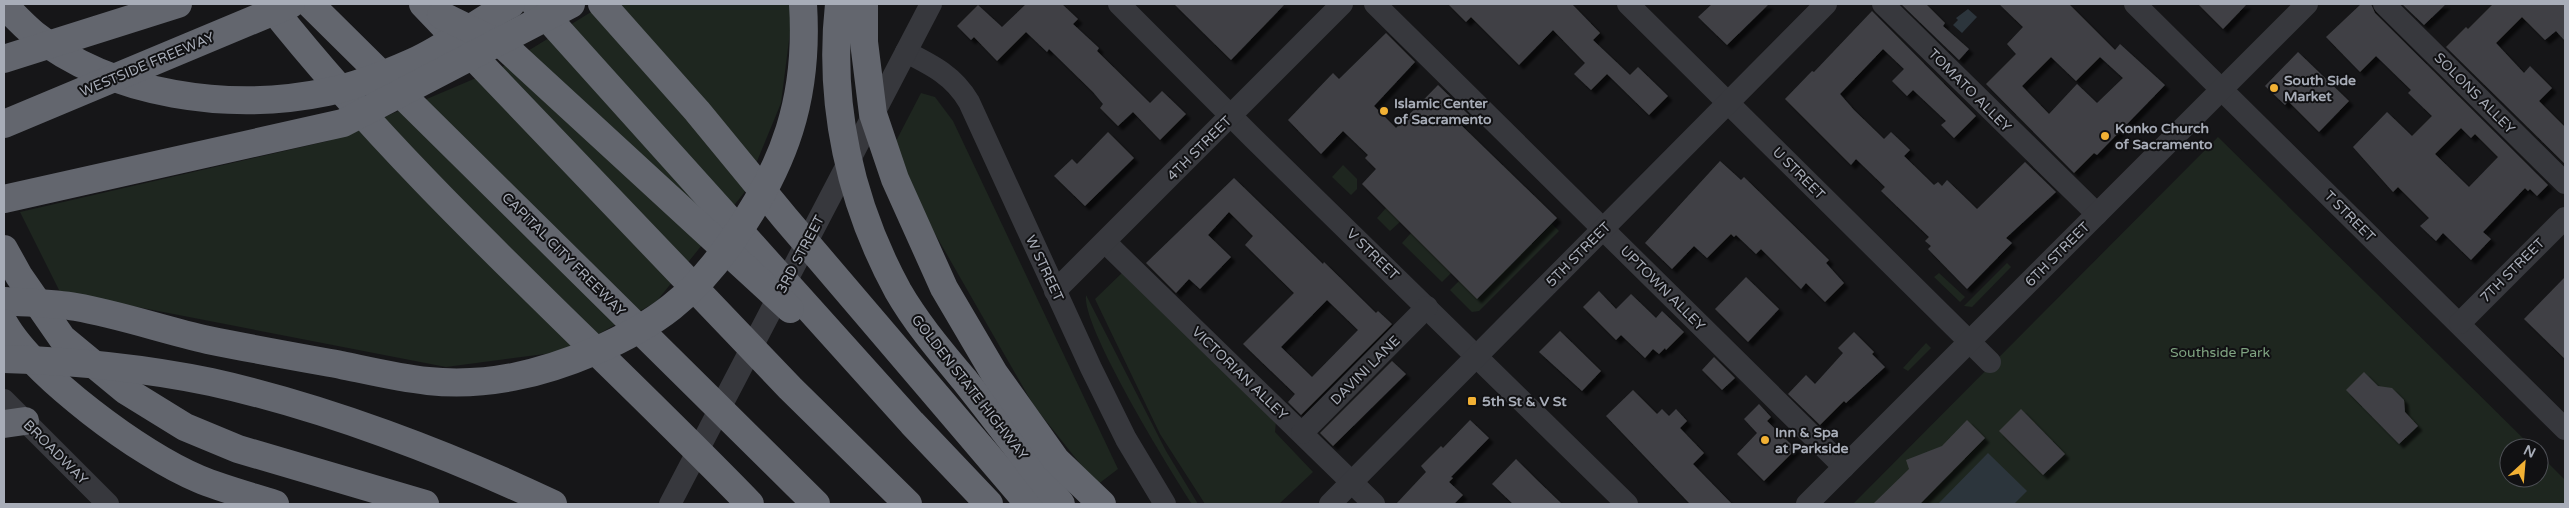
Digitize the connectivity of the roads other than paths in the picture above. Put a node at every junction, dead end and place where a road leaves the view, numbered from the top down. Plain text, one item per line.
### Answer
1 (142, 4) edge
2 (178, 4) edge
3 (269, 4) edge
4 (291, 4) edge
5 (310, 4) edge
6 (535, 4) edge
7 (571, 4) edge
8 (602, 4) edge
9 (803, 4) edge
10 (839, 4) edge
11 (864, 4) edge
12 (931, 4) edge
13 (1375, 4) edge
14 (1628, 4) edge
15 (1826, 4) edge
16 (1883, 4) edge
17 (2135, 4) edge
18 (2307, 4) edge
19 (2384, 4) edge
20 (4, 5) edge
21 (424, 5) edge
22 (507, 5) edge
23 (1339, 5) edge
24 (1127, 7) edge
25 (906, 52) junction
26 (9, 56) edge
27 (2222, 90) junction
28 (1727, 103) junction
29 (1230, 116) junction
30 (9, 122) edge
31 (2565, 182) edge
32 (4, 199) edge
33 (2096, 214) junction
34 (2565, 218) edge
35 (1603, 228) junction
36 (1105, 242) junction
37 (4, 249) edge
38 (1055, 291) junction
39 (4, 301) edge
40 (1427, 307) junction
41 (4, 323) edge
42 (2460, 323) junction
43 (1969, 342) junction
44 (1477, 356) junction
45 (4, 359) edge
46 (1990, 362) dead end
47 (4, 400) edge
48 (14, 422) edge
49 (912, 423) junction
50 (2565, 429) edge
51 (1302, 434) junction
52 (1844, 467) junction
53 (1352, 483) junction
54 (108, 504) edge
55 (275, 504) edge
56 (425, 504) edge
57 (553, 504) edge
58 (670, 504) edge
59 (750, 504) edge
60 (816, 504) edge
61 (908, 504) edge
62 (989, 504) edge
63 (1029, 504) edge
64 (1061, 504) edge
65 (1102, 504) edge
66 (1165, 504) edge
67 (1330, 504) edge
68 (1374, 504) edge
69 (1627, 504) edge
70 (1807, 504) edge

1 - 26 highway
2 - 26 highway
3 - 59 highway
4 - 30 highway, WESTSIDE FREEWAY
5 - 60 highway, CAPITAL CITY FREEWAY
6 - 49 highway
7 - 32 highway
8 - 63 highway
9 - 39 highway
10 - 64 highway, GOLDEN STATE HIGHWAY
11 - 65 highway
12 - 25 street, 3RD STREET
13 - 35 street, UPTOWN ALLEY
14 - 28 street, U STREET
15 - 28 street, 5TH STREET
16 - 33 street, TOMATO ALLEY
17 - 27 street, T STREET
18 - 27 street, 6TH STREET
19 - 31 street, SOLONS ALLEY
20 - 22 highway
21 - 49 highway
21 - 61 highway
23 - 29 street, 4TH STREET
24 - 29 street, V STREET
25 - 38 street, W STREET
25 - 58 street, 3RD STREET
27 - 33 street, 6TH STREET
27 - 42 street, T STREET
28 - 35 street, 5TH STREET
28 - 43 street, U STREET
29 - 36 street, 4TH STREET
29 - 40 street, V STREET
33 - 43 street, 6TH STREET
34 - 42 street, 7TH STREET
35 - 44 street, 5TH STREET
35 - 52 street, UPTOWN ALLEY
36 - 38 street, 4TH STREET
36 - 51 street, VICTORIAN ALLEY
37 - 56 highway
38 - 66 street, W STREET
40 - 44 street, V STREET
40 - 51 street, DAVINI LANE
41 - 55 highway
42 - 50 street, T STREET
43 - 46 street, U STREET
43 - 52 street, 6TH STREET
44 - 53 street, 5TH STREET
44 - 69 street, V STREET
45 - 57 highway
47 - 48 street, BROADWAY
48 - 54 street, BROADWAY
49 - 62 highway
51 - 53 street, VICTORIAN ALLEY
52 - 70 street, 6TH STREET
53 - 67 street, 5TH STREET
53 - 68 street, VICTORIAN ALLEY

